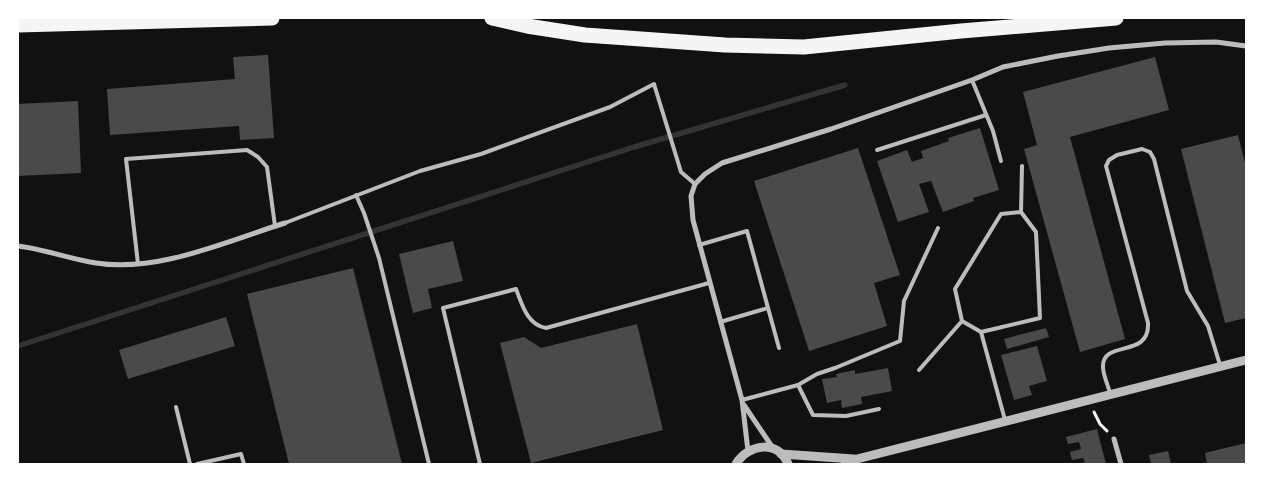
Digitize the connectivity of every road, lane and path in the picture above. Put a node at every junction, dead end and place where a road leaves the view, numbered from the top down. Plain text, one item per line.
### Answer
1 (272, 18) edge
2 (492, 18) edge
3 (1116, 18) edge
4 (18, 25) edge
5 (1246, 46) edge
6 (972, 80) junction
7 (986, 115) junction
8 (877, 150) dead end
9 (1001, 161) dead end
10 (1022, 166) dead end
11 (695, 184) junction
12 (356, 195) junction
13 (1021, 212) junction
14 (285, 223) joint
15 (275, 226) junction
16 (938, 228) dead end
17 (699, 245) junction
18 (18, 246) edge
19 (138, 264) junction
20 (709, 283) junction
21 (768, 308) junction
22 (962, 321) junction
23 (720, 322) junction
24 (982, 332) junction
25 (779, 348) dead end
26 (1246, 360) edge
27 (1220, 367) junction
28 (919, 370) dead end
29 (798, 385) junction
30 (1110, 394) junction
31 (1088, 400) junction
32 (742, 402) junction
33 (176, 407) dead end
34 (879, 409) dead end
35 (1006, 422) junction
36 (1114, 439) joint
37 (748, 451) junction
38 (777, 452) junction
39 (857, 459) junction
40 (190, 464) edge
41 (197, 464) edge
42 (244, 464) edge
43 (429, 464) edge
44 (480, 464) edge
45 (736, 464) edge
46 (788, 464) edge
47 (845, 464) edge
48 (1121, 464) edge

1 - 4 highway
2 - 3 highway
5 - 6 street
6 - 7 lane
6 - 11 street
7 - 8 lane
7 - 9 lane
10 - 13 lane
11 - 12 lane
11 - 17 street
12 - 14 lane
12 - 43 lane
13 - 22 lane
13 - 24 lane
14 - 15 street
15 - 19 street
15 - 19 lane
16 - 29 lane
17 - 20 street
17 - 21 lane
18 - 19 street
20 - 23 street
20 - 44 lane
21 - 23 lane
21 - 25 lane
22 - 24 lane
22 - 28 lane
23 - 32 street
24 - 35 lane
26 - 27 street
27 - 30 street
27 - 30 lane
29 - 32 lane
29 - 34 lane
30 - 31 street
31 - 35 street
31 - 36 path
32 - 37 street
32 - 38 street
33 - 40 lane
35 - 39 street
36 - 48 street
37 - 38 street
37 - 45 street
38 - 39 street
38 - 46 street
39 - 47 street
41 - 42 lane

